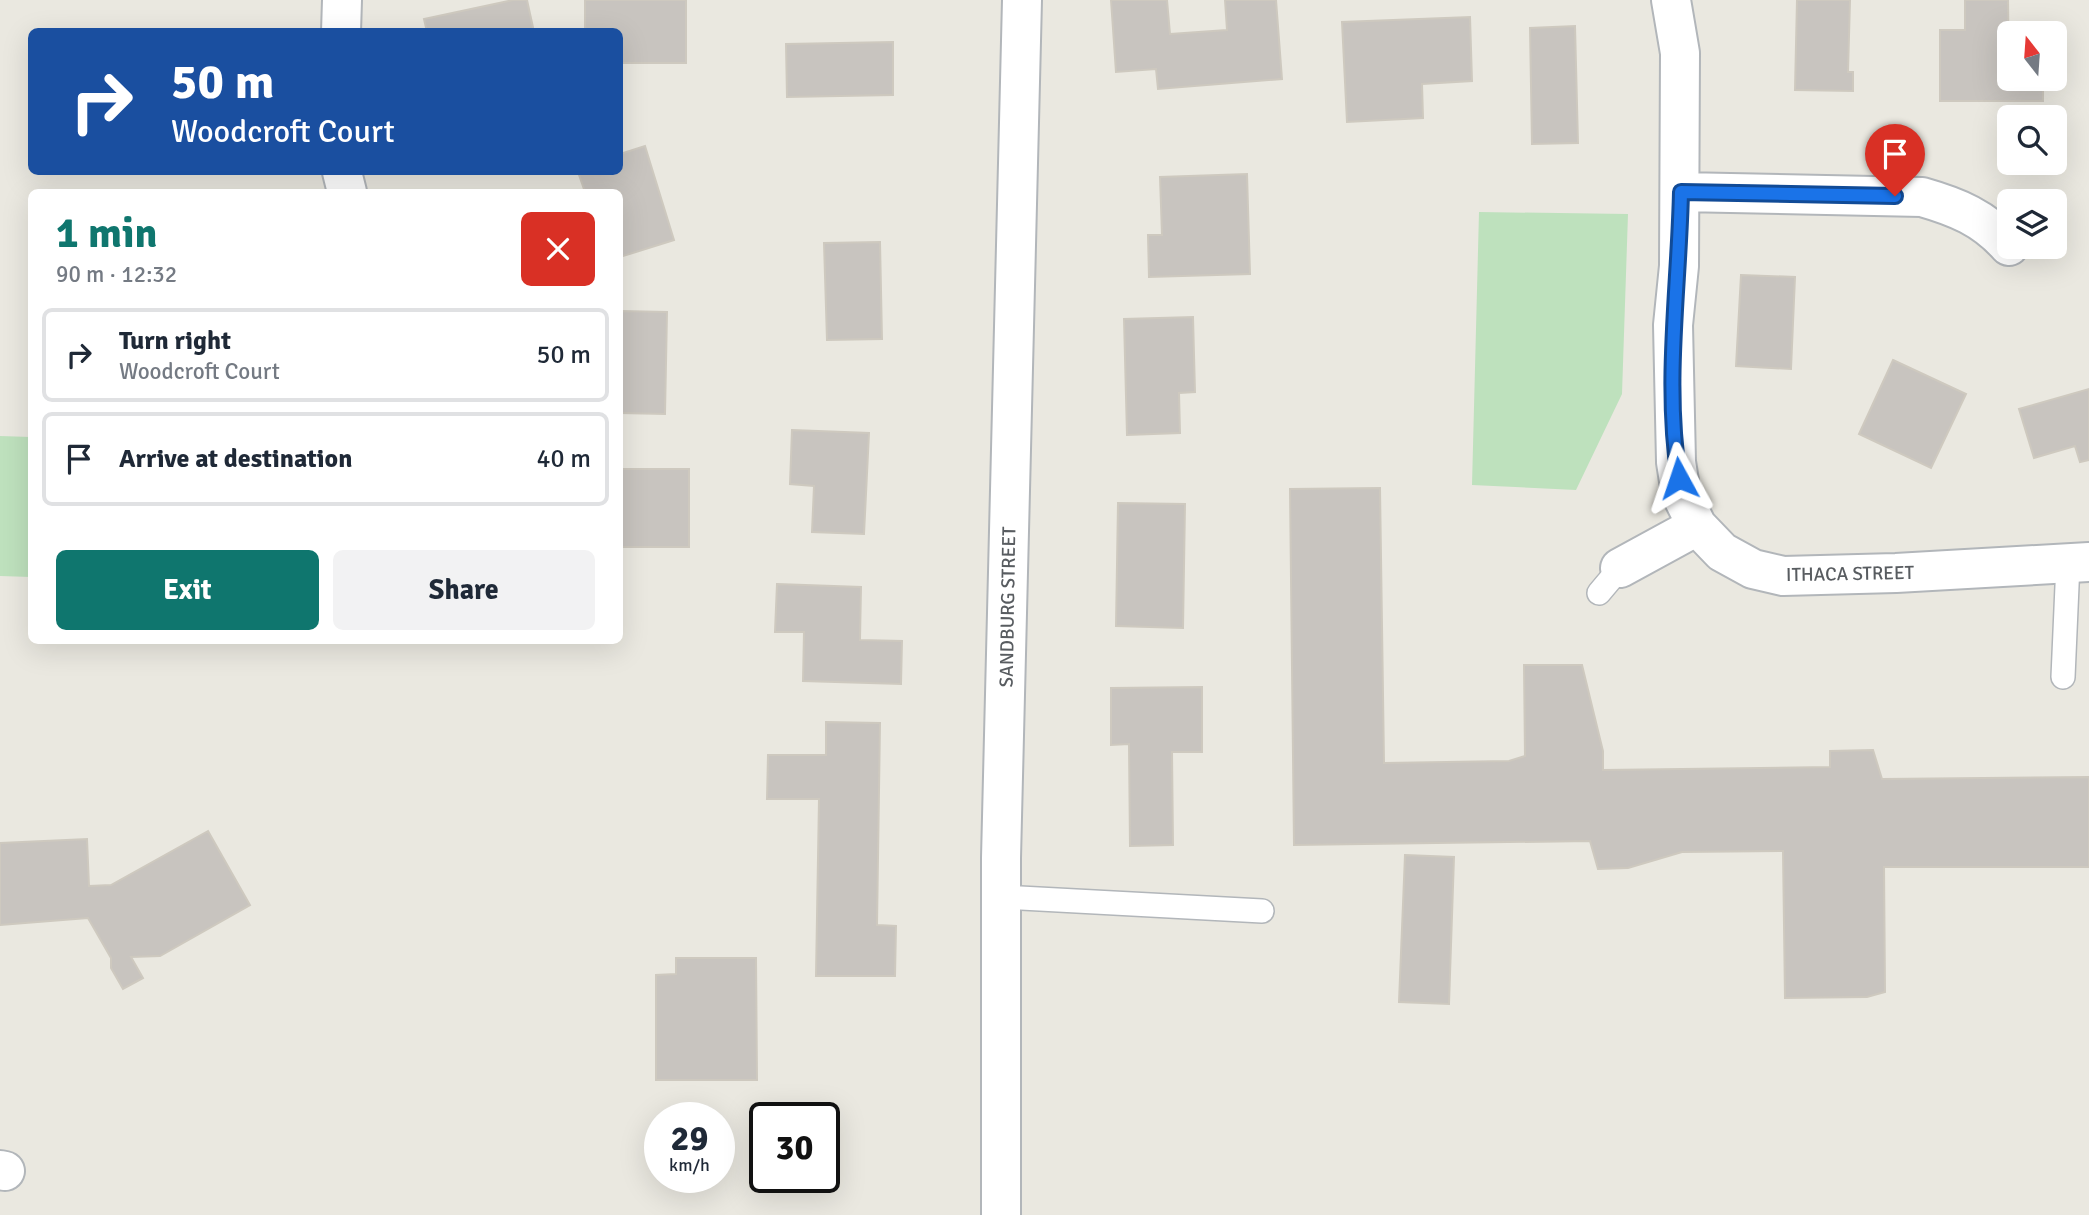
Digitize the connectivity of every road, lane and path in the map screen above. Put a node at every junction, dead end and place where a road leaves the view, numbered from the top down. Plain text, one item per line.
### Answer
1 (342, 0) edge
2 (1022, 0) edge
3 (1671, 0) edge
4 (341, 28) edge
5 (1681, 192) junction
6 (1997, 232) edge
7 (1697, 526) junction
8 (2078, 563) edge
9 (1609, 580) dead end
10 (2063, 677) dead end
11 (1001, 897) junction
12 (1262, 911) dead end
13 (1001, 1215) edge

1 - 4 street
2 - 11 street, SANDBURG STREET
3 - 5 street, ITHACA STREET
5 - 6 street
5 - 7 street, ITHACA STREET
7 - 8 street, ITHACA STREET
7 - 9 street
8 - 10 lane
11 - 12 lane
11 - 13 street, SANDBURG STREET

